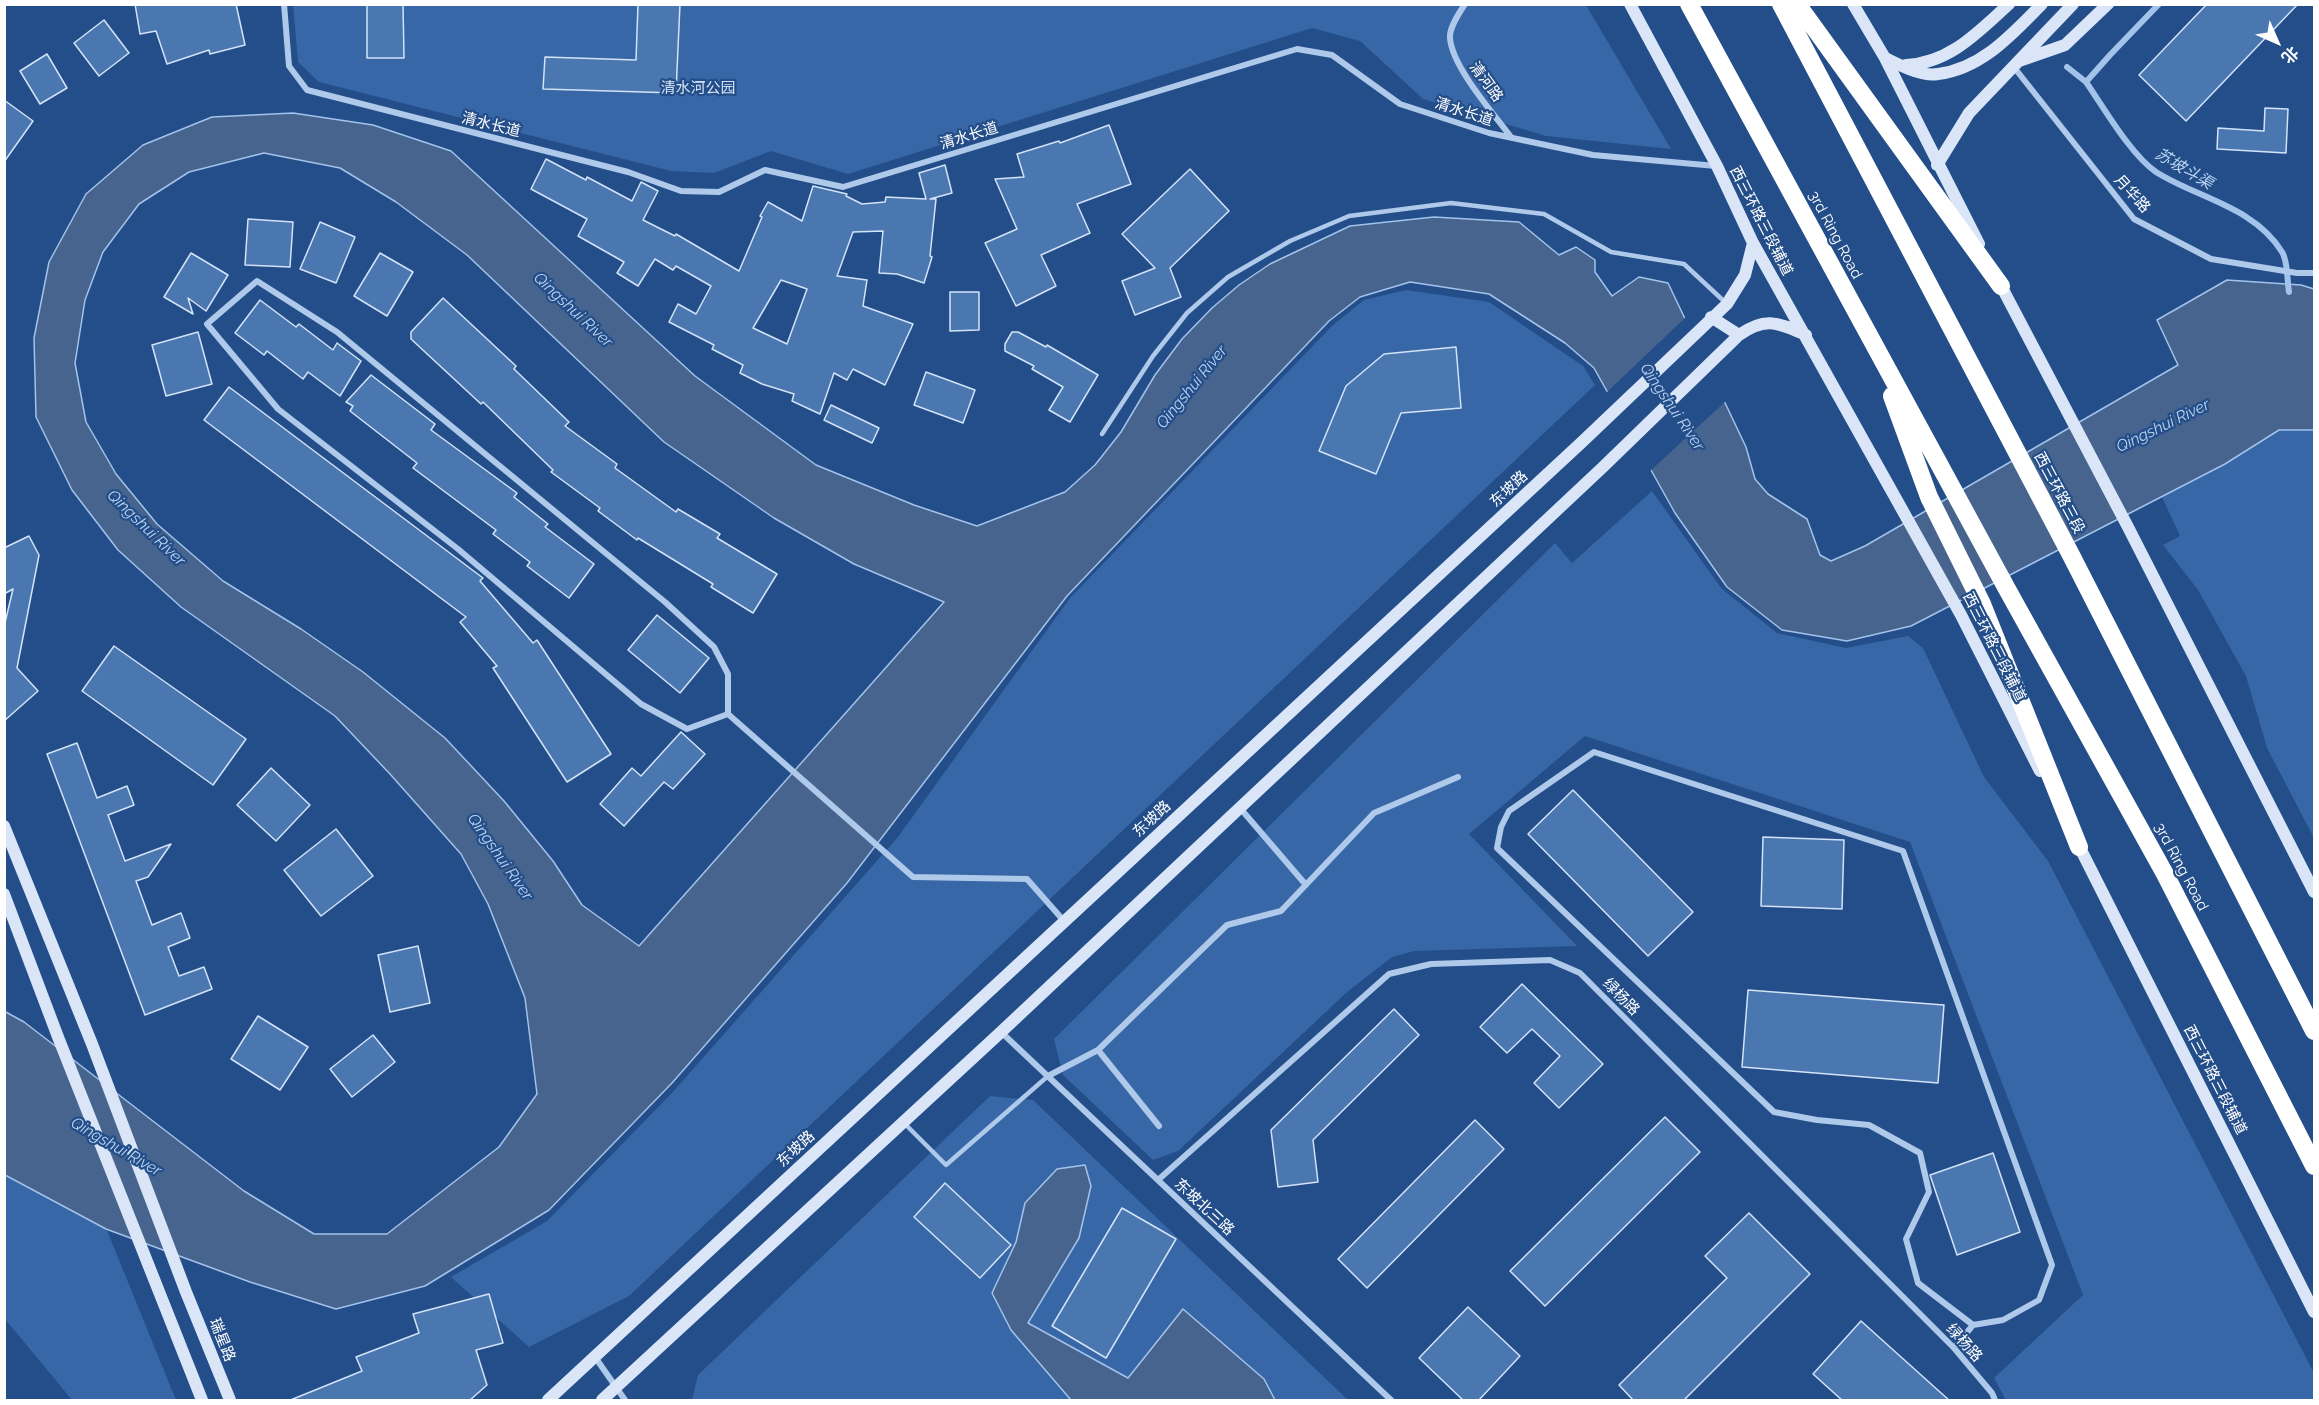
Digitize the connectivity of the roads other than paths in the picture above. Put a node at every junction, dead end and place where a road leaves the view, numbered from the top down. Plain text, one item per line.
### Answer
1 (284, 4) edge
2 (1465, 4) edge
3 (1630, 4) edge
4 (1689, 4) edge
5 (1781, 4) edge
6 (1797, 4) edge
7 (1853, 4) edge
8 (2008, 4) edge
9 (2042, 4) edge
10 (2073, 4) edge
11 (2108, 4) edge
12 (1885, 58) junction
13 (2014, 64) junction
14 (1901, 65) junction
15 (1512, 138) junction
16 (1937, 165) junction
17 (1717, 166) junction
18 (1753, 243) junction
19 (2314, 273) edge
20 (2001, 286) junction
21 (1727, 304) junction
22 (1711, 317) junction
23 (1739, 335) junction
24 (1806, 335) junction
25 (1870, 338) junction
26 (1102, 434) dead end
27 (728, 714) junction
28 (1458, 777) dead end
29 (1240, 807) junction
30 (4, 826) edge
31 (2079, 847) junction
32 (1306, 885) junction
33 (2314, 892) edge
34 (4, 894) edge
35 (1065, 921) junction
36 (2314, 1031) edge
37 (1001, 1032) junction
38 (1098, 1050) junction
39 (1048, 1076) junction
40 (904, 1122) junction
41 (1159, 1126) dead end
42 (2314, 1166) edge
43 (1158, 1180) junction
44 (2314, 1312) edge
45 (1973, 1325) junction
46 (1954, 1348) junction
47 (595, 1356) junction
48 (616, 1387) junction
49 (202, 1401) edge
50 (230, 1401) edge
51 (548, 1401) edge
52 (602, 1401) edge
53 (625, 1401) edge
54 (1391, 1401) edge
55 (1995, 1401) edge

1 - 15 street, 清水长道
2 - 15 street, 清河路
3 - 17 main road, 西三环路三段辅道
4 - 25 highway, 3rd Ring Road
5 - 36 highway, 西三环路三段
6 - 20 highway
7 - 12 main road
8 - 14 main road
9 - 14 main road
10 - 13 main road
11 - 13 main road
12 - 14 main road
12 - 16 main road
13 - 16 main road
13 - 19 street, 月华路
15 - 17 street, 清水长道
16 - 20 main road
17 - 18 main road, 西三环路三段辅道
18 - 21 main road, 东坡路
18 - 24 main road, 西三环路三段辅道
20 - 33 main road
21 - 22 main road, 东坡路
21 - 26 lane
22 - 23 main road
22 - 35 main road, 东坡路
23 - 24 main road
23 - 29 main road
24 - 31 main road, 西三环路三段辅道
25 - 31 highway
25 - 42 highway, 3rd Ring Road
27 - 27 street
27 - 35 street
28 - 32 street
29 - 32 street
29 - 37 main road
30 - 50 main road, 瑞星路
31 - 44 main road, 西三环路三段辅道
32 - 38 street
34 - 49 main road
35 - 47 main road, 东坡路
37 - 39 street, 东坡北三路
37 - 40 main road
38 - 39 street
38 - 41 street
39 - 40 lane
39 - 43 street, 东坡北三路
40 - 48 main road
43 - 46 street, 绿杨路
43 - 54 street, 东坡北三路
45 - 45 street
45 - 46 street
46 - 55 street, 绿杨路
47 - 48 street
47 - 51 main road, 东坡路
48 - 52 main road
48 - 53 street

